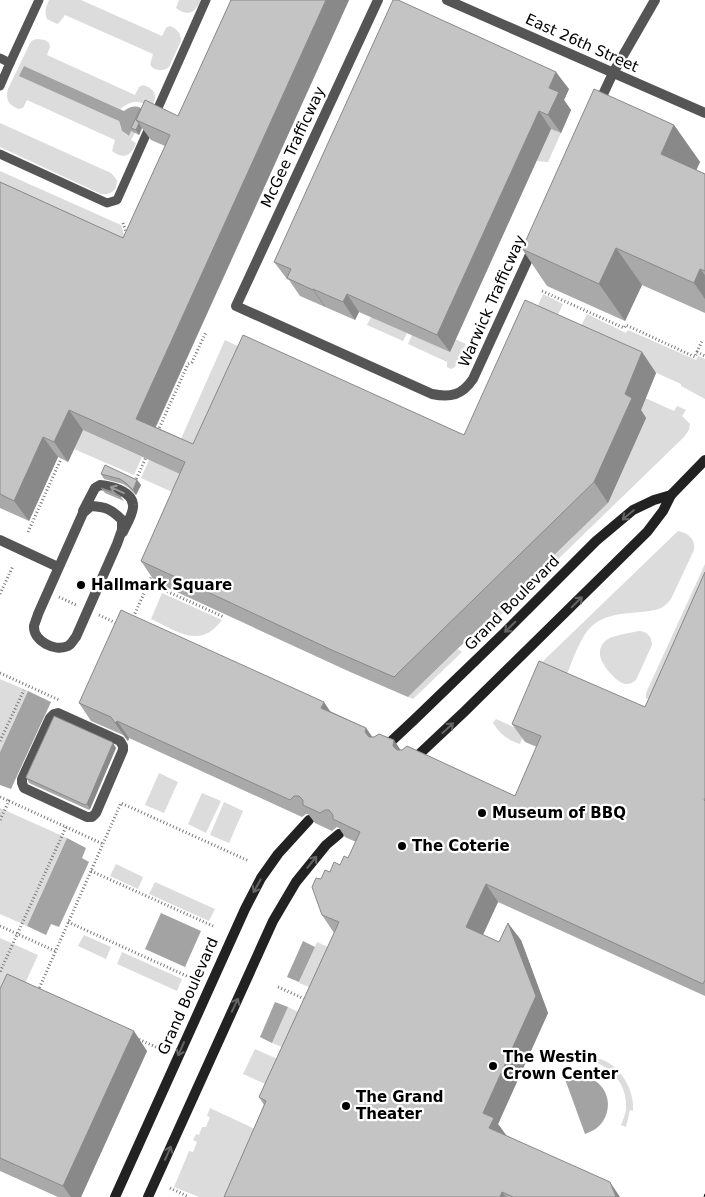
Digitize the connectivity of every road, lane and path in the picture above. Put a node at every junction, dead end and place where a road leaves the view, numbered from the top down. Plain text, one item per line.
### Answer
1 (39, 0) edge
2 (206, 0) edge
3 (378, 0) edge
4 (448, 0) edge
5 (655, 0) edge
6 (0, 58) edge
7 (10, 63) junction
8 (612, 73) junction
9 (0, 86) edge
10 (705, 113) edge
11 (592, 118) edge
12 (0, 154) edge
13 (124, 224) dead end
14 (129, 240) edge
15 (536, 240) edge
16 (542, 291) edge
17 (236, 306) joint
18 (206, 332) dead end
19 (702, 341) dead end
20 (697, 352) junction
21 (705, 356) edge
22 (157, 434) edge
23 (149, 451) edge
24 (62, 459) dead end
25 (705, 460) edge
26 (135, 482) edge
27 (671, 495) junction
28 (83, 513) junction
29 (28, 532) dead end
30 (0, 540) edge
31 (117, 544) junction
32 (13, 566) dead end
33 (157, 566) edge
34 (58, 567) junction
35 (149, 583) junction
36 (153, 585) edge
37 (164, 590) edge
38 (0, 594) edge
39 (56, 596) dead end
40 (82, 607) dead end
41 (94, 613) dead end
42 (224, 617) edge
43 (120, 625) edge
44 (128, 628) edge
45 (0, 673) edge
46 (24, 690) dead end
47 (66, 703) dead end
48 (0, 741) edge
49 (384, 748) edge
50 (124, 750) joint
51 (412, 761) edge
52 (0, 797) edge
53 (8, 801) junction
54 (0, 820) edge
55 (309, 820) edge
56 (66, 827) junction
57 (338, 834) edge
58 (103, 844) junction
59 (249, 861) dead end
60 (91, 871) junction
61 (68, 922) junction
62 (0, 926) edge
63 (213, 926) dead end
64 (17, 934) junction
65 (56, 951) junction
66 (0, 972) edge
67 (189, 977) dead end
68 (278, 987) dead end
69 (36, 993) edge
70 (312, 1002) edge
71 (130, 1035) edge
72 (156, 1047) dead end
73 (170, 1188) dead end
74 (115, 1197) edge
75 (148, 1197) edge
76 (189, 1197) edge

1 - 7 lane
2 - 12 lane
3 - 17 street, McGee Trafficway
4 - 8 street, East 26th Street
5 - 8 street
6 - 7 lane
7 - 9 lane
8 - 10 street, East 26th Street
8 - 11 street
13 - 14 path
15 - 17 street, Warwick Trafficway
16 - 20 path
18 - 22 path
19 - 20 path
20 - 21 path
23 - 26 path
24 - 29 path
25 - 27 main road, Grand Boulevard
27 -> 49 main road, Grand Boulevard
51 -> 27 main road, Grand Boulevard
28 - 31 street
31 -> 28 street
28 - 34 street
30 - 34 street
31 - 34 street
32 - 38 path
33 - 35 path
35 - 36 path
35 - 44 path
37 - 42 path
39 - 40 path
41 - 43 path
45 - 47 path
46 - 48 path
50 - 50 street
52 - 53 path
53 - 54 path
53 - 56 path
55 -> 74 main road, Grand Boulevard
56 - 58 path
56 - 64 path
75 -> 57 main road
58 - 59 path
58 - 60 path
60 - 61 path
60 - 63 path
61 - 65 path
61 - 67 path
62 - 64 path
64 - 65 path
64 - 66 path
65 - 69 path
68 - 70 path
71 - 72 path
73 - 76 path

